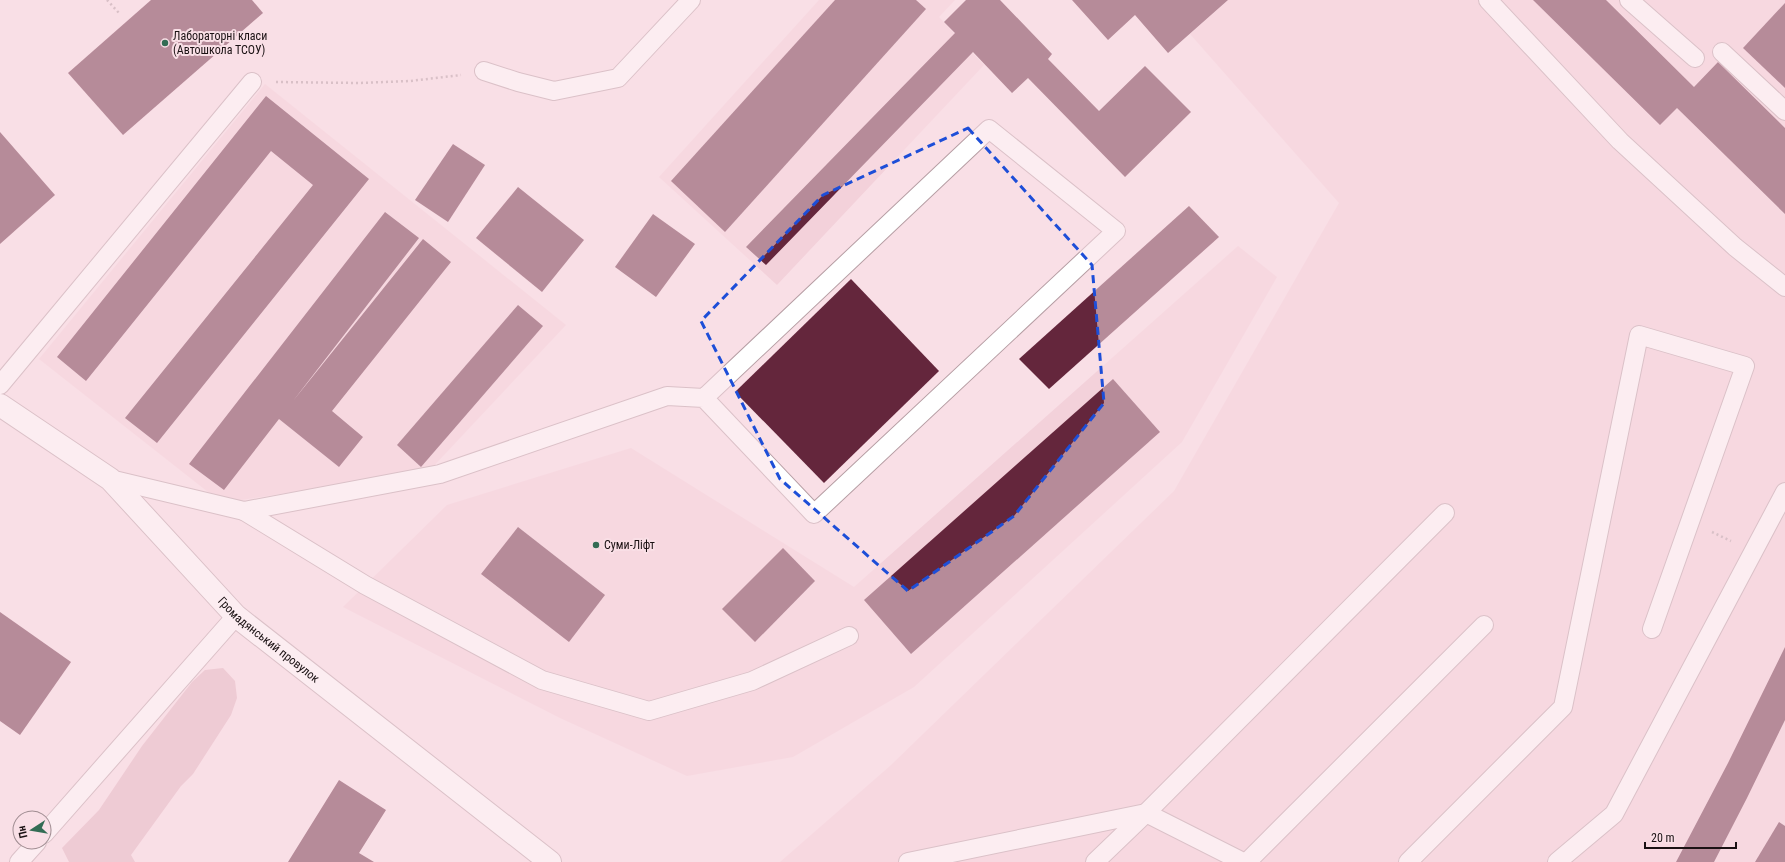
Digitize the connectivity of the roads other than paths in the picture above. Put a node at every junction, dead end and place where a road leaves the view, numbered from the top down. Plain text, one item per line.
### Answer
1 (691, 0) edge
2 (1488, 0) edge
3 (1629, 0) edge
4 (1722, 52) dead end
5 (1694, 58) dead end
6 (484, 71) road end
7 (252, 82) dead end
8 (1785, 111) edge
9 (1785, 287) edge
10 (0, 385) edge
11 (704, 398) junction
12 (0, 405) edge
13 (110, 479) junction
14 (1785, 492) edge
15 (244, 511) junction
16 (1446, 513) dead end
17 (236, 616) junction
18 (1484, 625) dead end
19 (1652, 628) dead end
20 (849, 636) dead end
21 (1146, 813) junction
22 (52, 825) edge
23 (30, 850) edge
24 (19, 862) edge
25 (550, 862) edge
26 (908, 862) edge
27 (1095, 862) edge
28 (1243, 862) edge
29 (1247, 862) edge
30 (1408, 862) edge
31 (1557, 862) edge

1 - 6 lane
2 - 9 lane
3 - 5 lane
4 - 8 lane
7 - 10 lane
11 - 11 lane
11 - 15 lane
12 - 13 street, Громадянський провулок
13 - 15 lane
13 - 17 street, Громадянський провулок
14 - 31 lane
15 - 20 lane
16 - 21 lane
17 - 22 lane
17 - 25 street, Громадянський провулок
18 - 29 lane
19 - 30 lane
21 - 26 lane
21 - 27 lane
21 - 28 lane
23 - 24 lane

